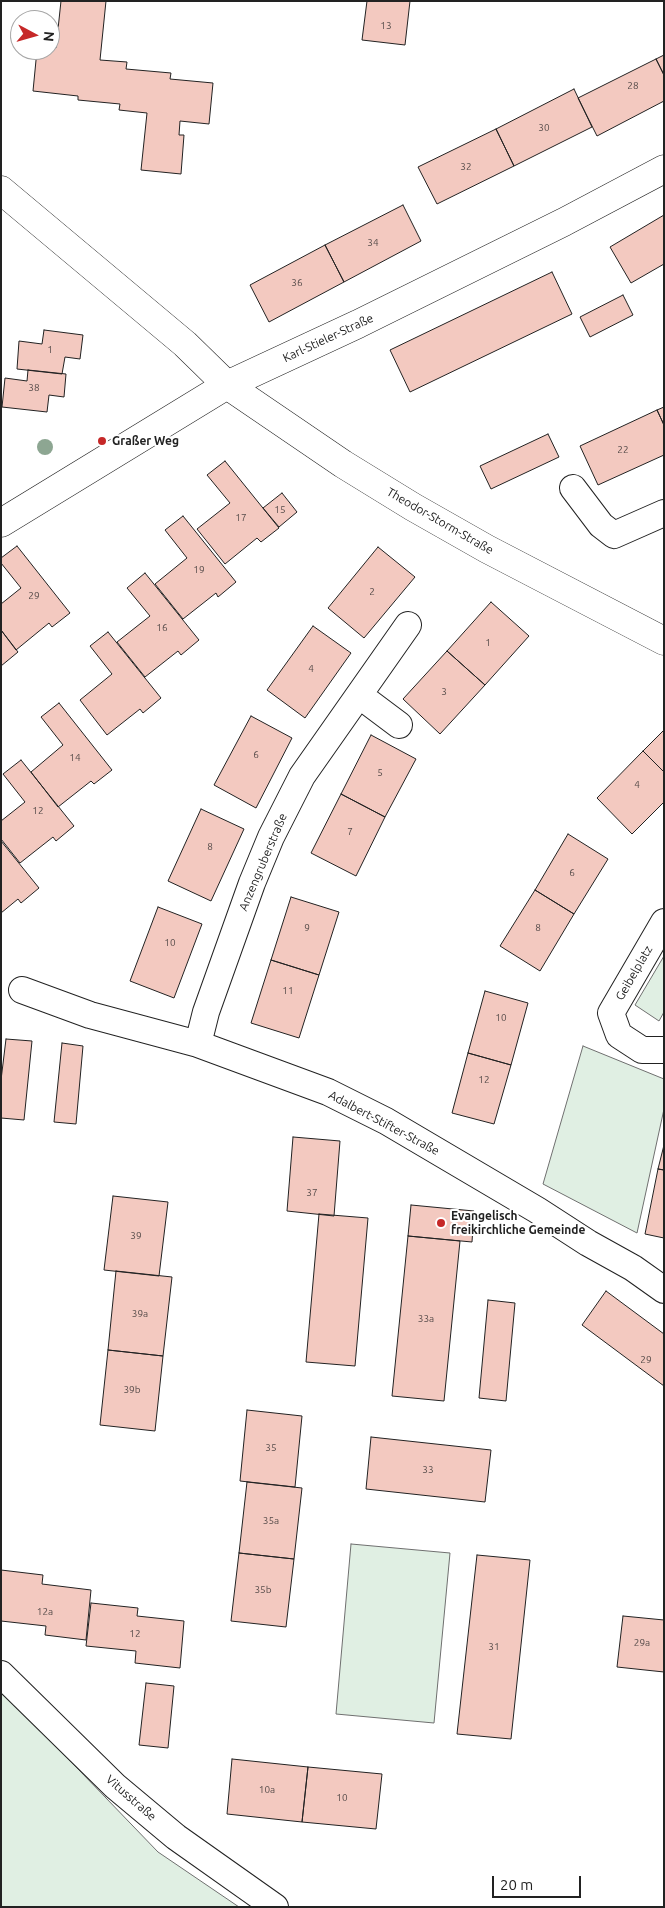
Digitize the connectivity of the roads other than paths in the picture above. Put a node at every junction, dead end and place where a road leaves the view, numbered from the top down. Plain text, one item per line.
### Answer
1 (664, 169) edge
2 (1, 190) edge
3 (226, 386) junction
4 (573, 488) dead end
5 (664, 513) edge
6 (1, 523) edge
7 (408, 625) dead end
8 (664, 641) edge
9 (359, 695) junction
10 (398, 725) dead end
11 (664, 922) edge
12 (22, 990) dead end
13 (198, 1044) junction
14 (664, 1050) edge
15 (664, 1290) edge
16 (1, 1674) edge
17 (275, 1907) edge

1 - 3 street, Karl-Stieler-Straße
2 - 3 street
3 - 6 street, Karl-Stieler-Straße
3 - 8 street, Theodor-Storm-Straße
4 - 5 street
7 - 9 street, Anzengruberstraße
9 - 10 street
9 - 13 street, Anzengruberstraße
11 - 14 street, Geibelplatz
12 - 13 street, Adalbert-Stifter-Straße
13 - 15 street, Adalbert-Stifter-Straße
16 - 17 street, Vitusstraße

